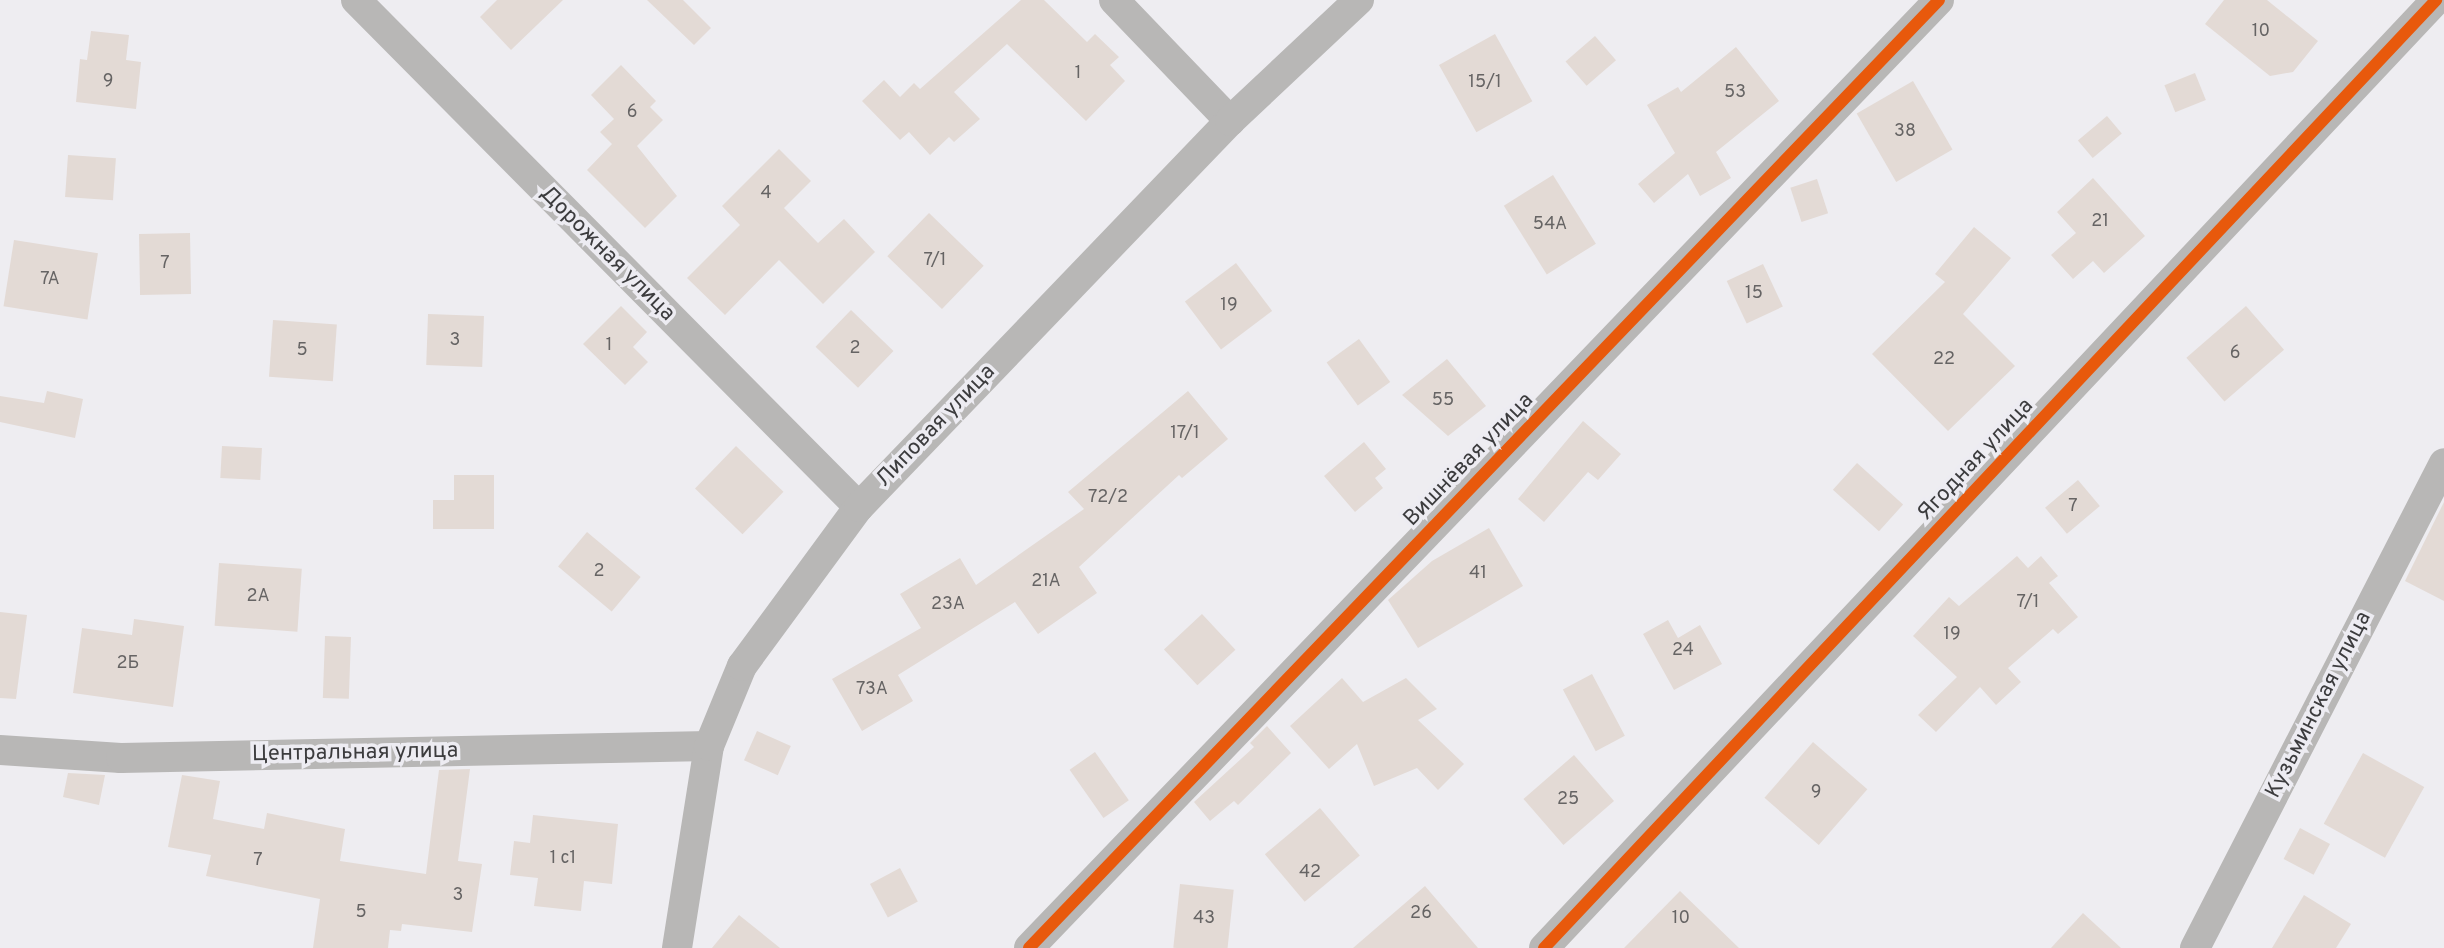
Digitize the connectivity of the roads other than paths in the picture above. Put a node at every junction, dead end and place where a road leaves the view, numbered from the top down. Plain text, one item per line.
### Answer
1 (356, 0) edge
2 (1114, 0) edge
3 (1359, 0) edge
4 (1939, 0) edge
5 (2436, 0) edge
6 (1230, 121) junction
7 (2444, 463) edge
8 (859, 507) junction
9 (709, 746) junction
10 (0, 750) edge
11 (677, 948) edge
12 (1029, 948) edge
13 (1544, 948) edge
14 (2195, 948) edge

1 - 8 street, Дорожная улица
2 - 6 street
3 - 6 street, Липовая улица
4 - 12 street, Вишнёвая улица
5 - 13 street, Ягодная улица
6 - 8 street, Липовая улица
7 - 14 street, Кузьминская улица
8 - 9 street, Липовая улица
9 - 10 street, Центральная улица
9 - 11 street, Липовая улица

